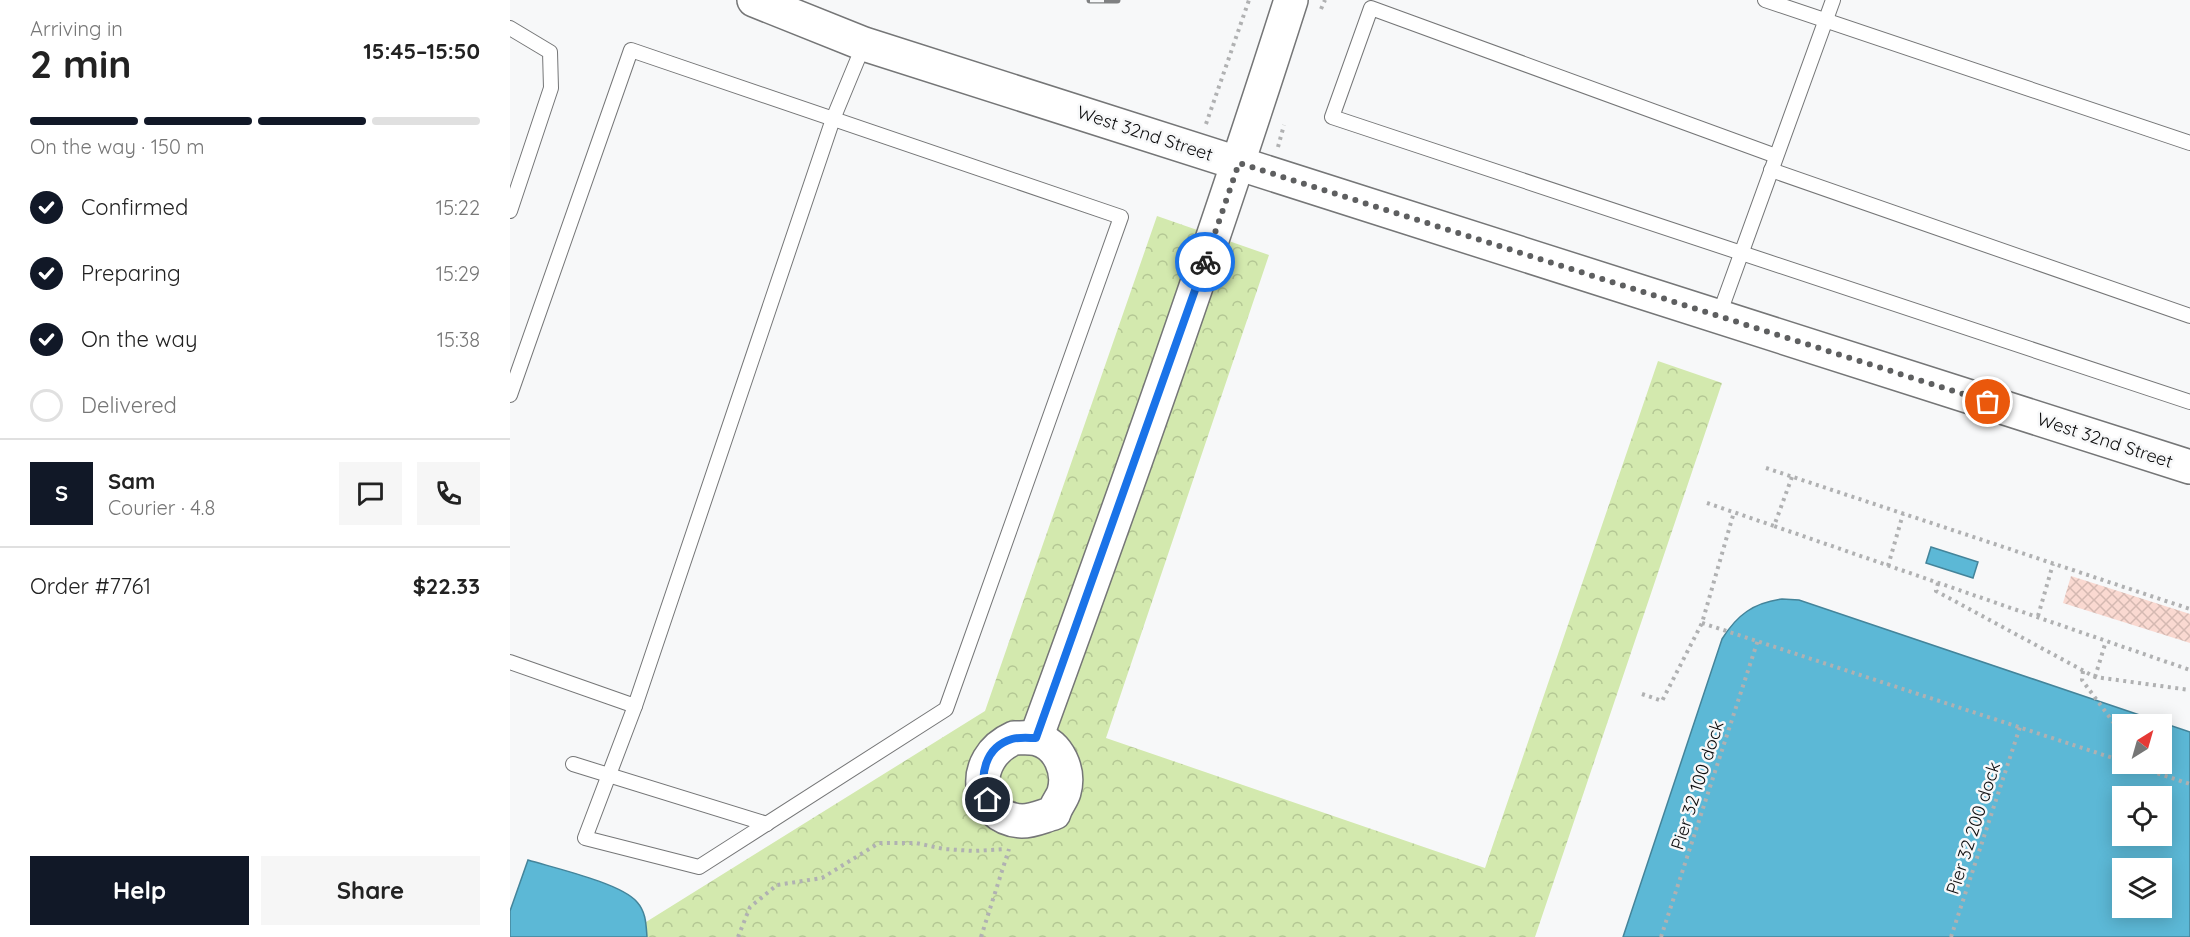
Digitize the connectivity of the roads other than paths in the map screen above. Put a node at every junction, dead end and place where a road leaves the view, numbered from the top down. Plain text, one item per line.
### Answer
1 (754, 0) edge
2 (1290, 0) edge
3 (1765, 0) edge
4 (1833, 0) edge
5 (1376, 4) edge
6 (1826, 20) junction
7 (510, 28) edge
8 (864, 44) junction
9 (833, 119) junction
10 (2190, 143) edge
11 (1776, 156) junction
12 (1239, 163) junction
13 (1771, 171) junction
14 (510, 211) edge
15 (1742, 252) junction
16 (1719, 315) junction
17 (2190, 316) edge
18 (510, 395) edge
19 (2190, 402) edge
20 (2190, 467) edge
21 (510, 662) edge
22 (635, 706) junction
23 (1036, 738) dead end
24 (573, 764) dead end
25 (609, 775) junction
26 (767, 824) junction

1 - 8 street, West 32nd Street
2 - 12 street
3 - 6 lane
4 - 6 lane
5 - 11 lane
5 - 15 lane
6 - 10 lane
6 - 11 lane
7 - 14 lane
8 - 9 lane
8 - 12 street, West 32nd Street
9 - 18 lane
9 - 22 lane
9 - 26 lane
11 - 13 lane
12 - 16 street, West 32nd Street
12 - 23 street
13 - 15 lane
13 - 17 lane
15 - 16 lane
15 - 19 lane
16 - 20 street, West 32nd Street
21 - 22 lane
22 - 25 lane
24 - 25 lane
25 - 26 lane
25 - 26 lane

